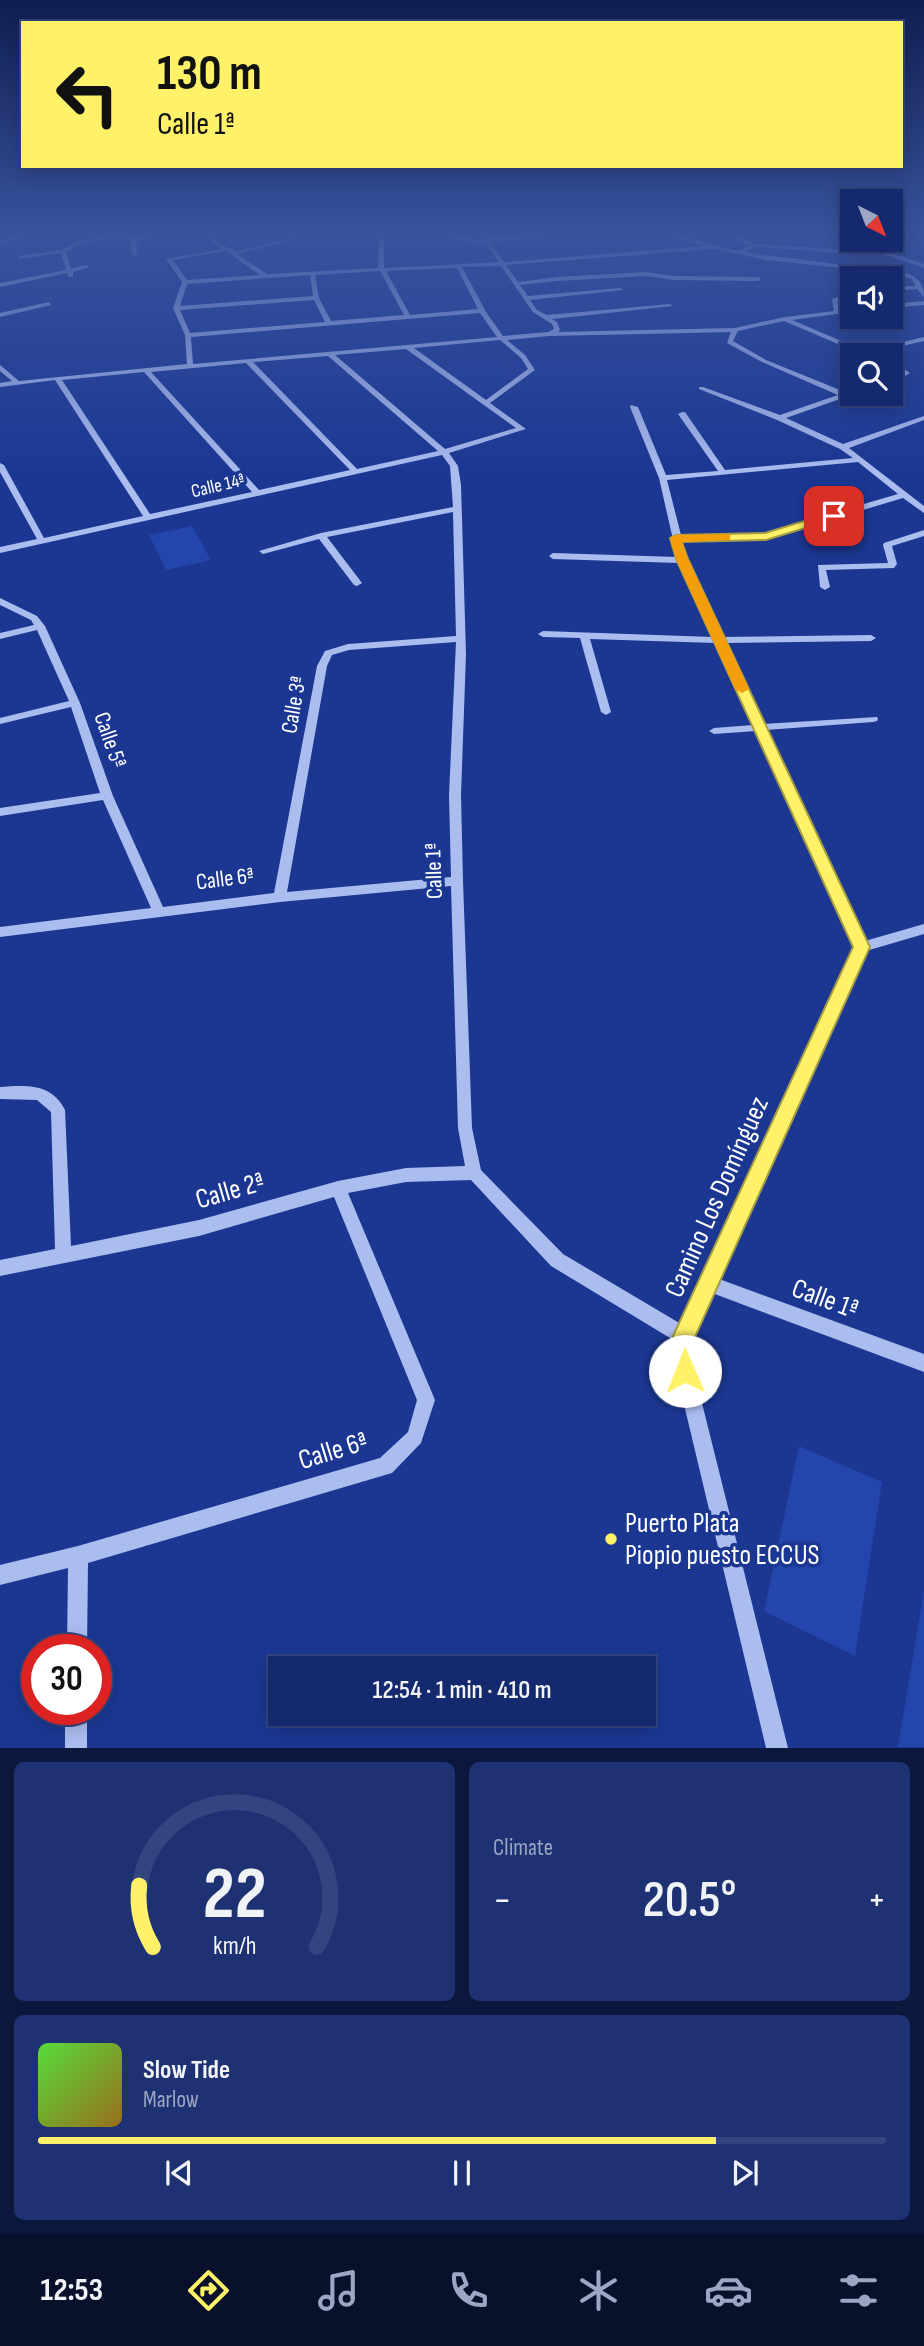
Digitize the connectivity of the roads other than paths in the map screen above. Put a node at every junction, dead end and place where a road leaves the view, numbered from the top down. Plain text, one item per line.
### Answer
1 (482, 312) edge
2 (178, 313) edge
3 (323, 313) edge
4 (406, 313) edge
5 (474, 313) edge
6 (538, 313) edge
7 (597, 313) edge
8 (833, 313) edge
9 (408, 317) junction
10 (548, 317) junction
11 (785, 319) junction
12 (329, 324) junction
13 (735, 330) junction
14 (549, 334) junction
15 (188, 335) junction
16 (502, 338) junction
17 (924, 340) edge
18 (841, 343) edge
19 (903, 345) edge
20 (408, 347) junction
21 (330, 354) junction
22 (248, 361) junction
23 (190, 366) junction
24 (0, 367) edge
25 (146, 370) junction
26 (57, 378) junction
27 (16, 382) junction
28 (0, 384) edge
29 (701, 388) dead end
30 (840, 393) edge
31 (840, 395) edge
32 (487, 402) junction
33 (634, 407) dead end
34 (682, 414) dead end
35 (780, 418) junction
36 (924, 418) edge
37 (843, 447) junction
38 (444, 452) junction
39 (859, 460) junction
40 (0, 465) edge
41 (355, 471) junction
42 (723, 472) junction
43 (663, 478) junction
44 (5, 483) edge
45 (257, 493) junction
46 (903, 495) junction
47 (456, 509) junction
48 (924, 510) edge
49 (148, 517) junction
50 (924, 533) edge
51 (321, 536) junction
52 (676, 538) junction
53 (42, 541) junction
54 (0, 550) edge
55 (263, 551) dead end
56 (554, 556) dead end
57 (682, 559) junction
58 (357, 583) dead end
59 (825, 587) dead end
60 (0, 601) edge
61 (40, 626) junction
62 (543, 634) dead end
63 (0, 636) edge
64 (585, 637) junction
65 (871, 638) dead end
66 (460, 639) junction
67 (719, 640) junction
68 (75, 703) junction
69 (606, 712) dead end
70 (873, 719) dead end
71 (0, 721) edge
72 (761, 729) junction
73 (714, 731) dead end
74 (107, 796) junction
75 (0, 812) edge
76 (457, 881) junction
77 (280, 897) junction
78 (159, 912) junction
79 (924, 929) edge
80 (0, 932) edge
81 (861, 947) junction
82 (0, 1093) edge
83 (474, 1173) junction
84 (338, 1188) junction
85 (63, 1254) junction
86 (0, 1268) edge
87 (708, 1283) junction
88 (684, 1336) junction
89 (924, 1363) edge
90 (78, 1556) junction
91 (0, 1575) edge
92 (77, 1634) edge
93 (76, 1725) edge
94 (76, 1748) edge
95 (777, 1748) edge

1 - 16 street
2 - 15 street
3 - 12 street
4 - 9 street
5 - 9 street
6 - 10 street
7 - 10 street
8 - 11 street
9 - 12 street
10 - 14 street
11 - 13 street
11 - 18 street
12 - 15 street
13 - 14 street
13 - 30 street
14 - 16 street
15 - 23 street
16 - 20 street
16 - 32 street
17 - 19 street
20 - 21 street
20 - 32 street
21 - 22 street
21 - 38 street, Calle 1ª
22 - 23 street
22 - 41 street
23 - 25 street
24 - 27 street
25 - 26 street
25 - 45 street
26 - 27 street
26 - 49 street
27 - 28 street
29 - 35 street
31 - 35 street
32 - 38 street
33 - 43 street
34 - 42 street
35 - 37 street
36 - 37 street
37 - 39 street
38 - 41 street, Calle 14ª
38 - 47 street, Calle 1ª
39 - 42 street
39 - 46 street
40 - 44 street
41 - 45 street, Calle 14ª
42 - 43 street
43 - 52 street
44 - 53 street
45 - 49 street, Calle 14ª
46 - 48 street
46 - 52 street
47 - 51 street
47 - 66 street, Calle 1ª
49 - 53 street, Calle 14ª
50 - 59 street
51 - 55 street
51 - 58 street
52 - 57 street
53 - 54 street, Calle 14ª
56 - 57 street
57 - 67 street
60 - 61 street
61 - 63 street
61 - 68 street, Calle 5ª
62 - 64 street
64 - 67 street
64 - 69 street
65 - 67 street
66 - 76 street, Calle 1ª
66 - 77 street, Calle 3ª
67 - 72 street
68 - 71 street
68 - 74 street, Calle 5ª
70 - 72 street
72 - 73 street
72 - 81 street
74 - 75 street
74 - 78 street, Calle 5ª
76 - 77 street, Calle 6ª
76 - 83 street, Calle 1ª
77 - 78 street, Calle 6ª
78 - 80 street, Calle 6ª
79 - 81 street
81 - 87 street, Camino Los Domínguez
82 - 85 street
83 - 84 street, Calle 2ª
83 - 88 street
84 - 85 street, Calle 2ª
84 - 90 street, Calle 6ª
85 - 86 street, Calle 2ª
87 - 88 street, Camino Los Domínguez
87 - 89 street, Calle 1ª
88 - 95 street, Camino Los Domínguez
90 - 91 street, Calle 6ª
90 - 92 street
93 - 94 street

